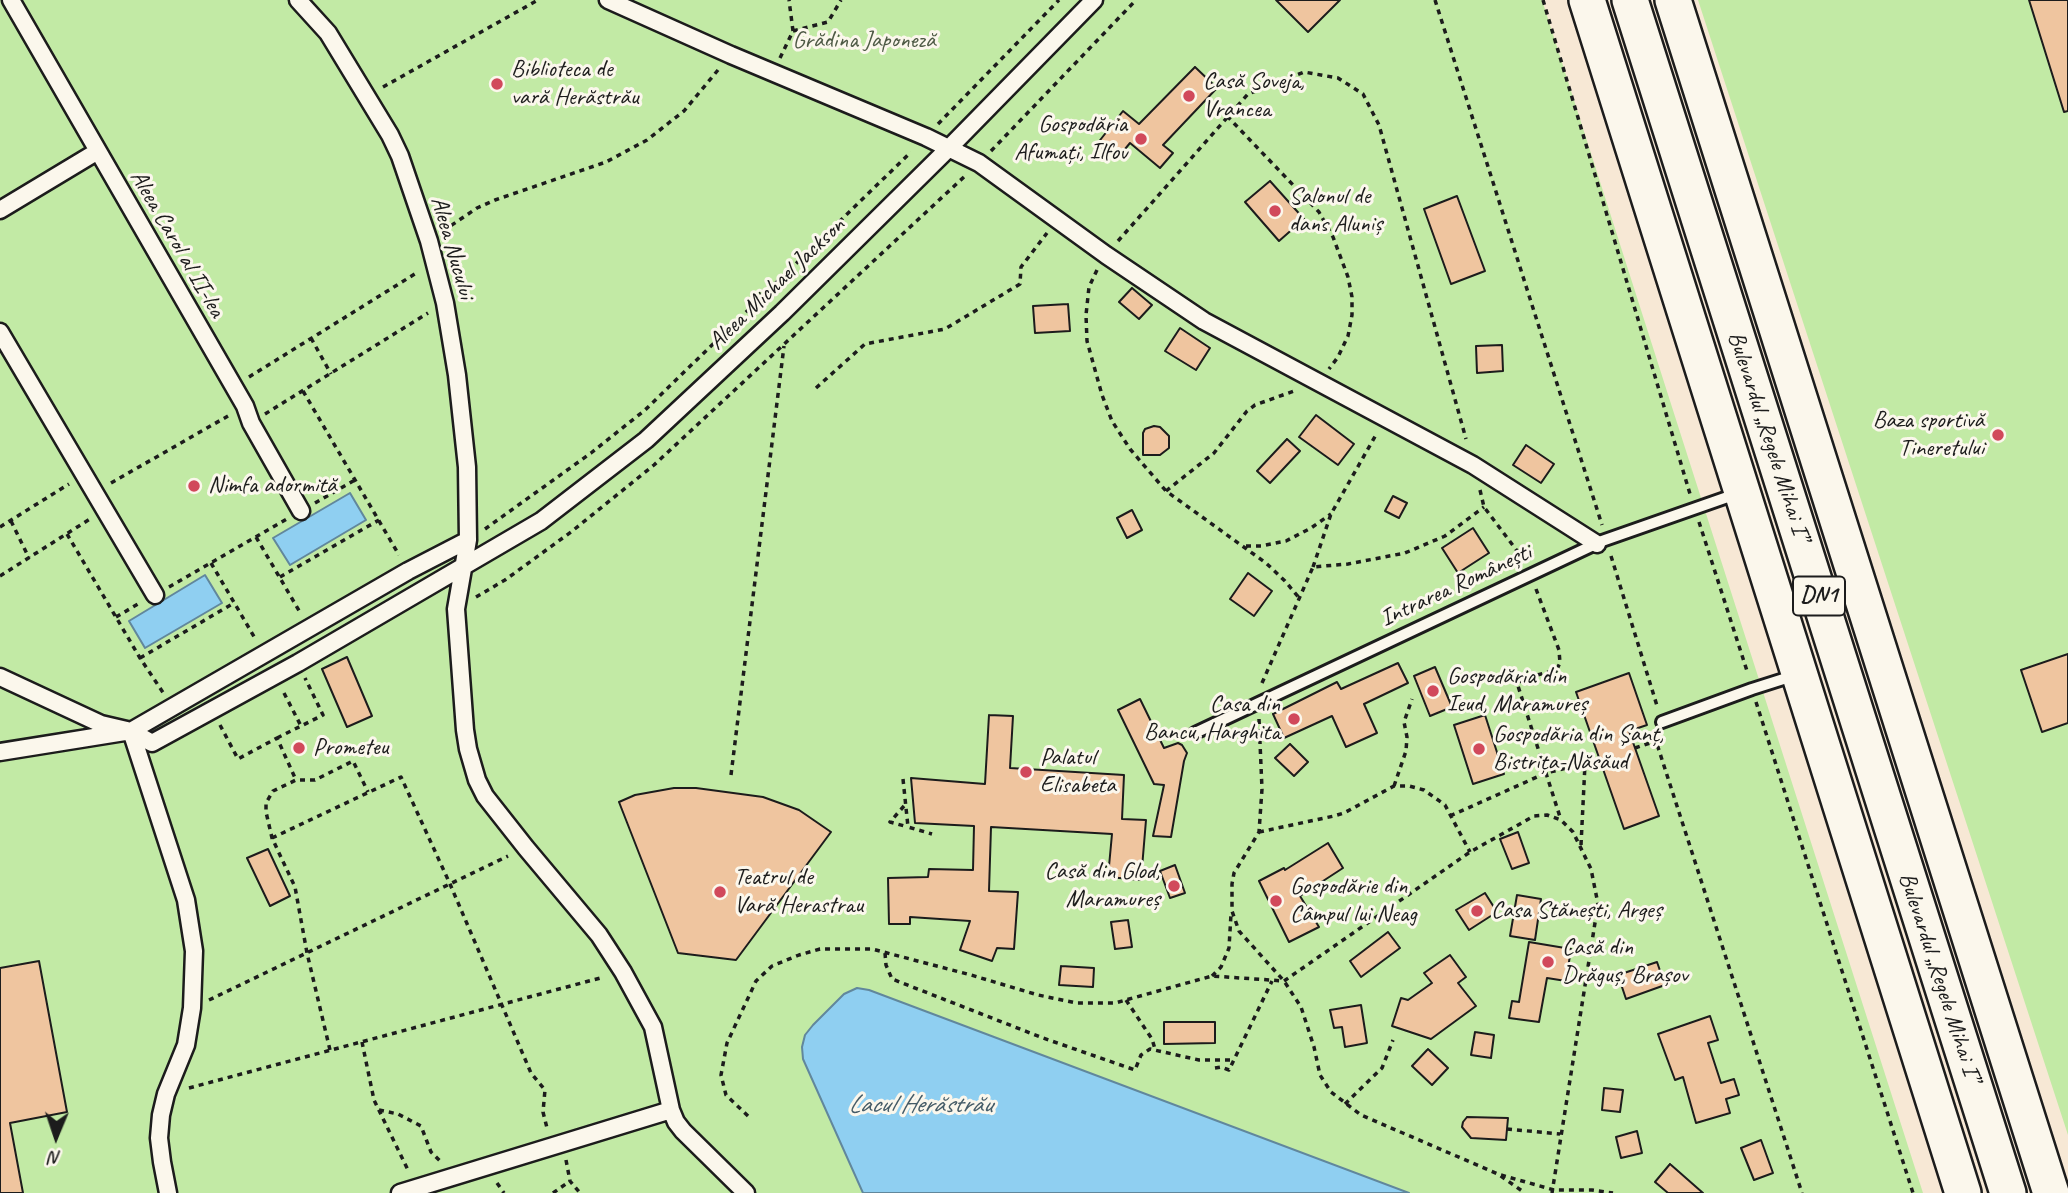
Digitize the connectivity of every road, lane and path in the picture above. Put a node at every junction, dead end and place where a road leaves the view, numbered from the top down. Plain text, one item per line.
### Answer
1 (298, 0) edge
2 (538, 0) edge
3 (608, 0) edge
4 (789, 0) edge
5 (841, 0) edge
6 (1059, 0) edge
7 (1094, 0) edge
8 (1435, 0) edge
9 (1543, 0) edge
10 (1587, 0) edge
11 (1629, 0) edge
12 (1673, 0) edge
13 (8, 4) edge
14 (793, 31) junction
15 (731, 55) junction
16 (773, 73) junction
17 (366, 97) junction
18 (1227, 116) dead end
19 (926, 137) junction
20 (949, 148) junction
21 (98, 151) junction
22 (0, 210) edge
23 (1056, 220) junction
24 (429, 241) junction
25 (434, 261) junction
26 (445, 303) junction
27 (0, 332) edge
28 (311, 338) junction
29 (784, 344) dead end
30 (331, 374) junction
31 (1318, 382) junction
32 (233, 387) junction
33 (816, 388) dead end
34 (303, 391) junction
35 (245, 406) junction
36 (1385, 419) junction
37 (251, 422) junction
38 (86, 474) junction
39 (355, 480) junction
40 (1166, 491) dead end
41 (96, 492) junction
42 (1742, 492) junction
43 (1484, 507) dead end
44 (1695, 508) junction
45 (106, 509) junction
46 (301, 511) junction
47 (1331, 514) junction
48 (379, 520) junction
49 (11, 521) junction
50 (0, 527) edge
51 (66, 534) junction
52 (256, 537) junction
53 (468, 540) junction
54 (1602, 542) junction
55 (1244, 546) dead end
56 (29, 558) junction
57 (211, 563) junction
58 (464, 566) junction
59 (1313, 566) junction
60 (408, 571) junction
61 (0, 576) edge
62 (280, 577) junction
63 (155, 595) junction
64 (234, 603) junction
65 (116, 617) junction
66 (310, 628) junction
67 (264, 654) junction
68 (140, 658) junction
69 (298, 663) junction
70 (1798, 674) junction
71 (275, 675) junction
72 (0, 677) edge
73 (1752, 689) junction
74 (1412, 699) dead end
75 (1252, 704) junction
76 (173, 707) junction
77 (212, 710) junction
78 (1662, 722) junction
79 (301, 726) junction
80 (131, 731) junction
81 (1195, 733) dead end
82 (277, 738) junction
83 (1656, 741) junction
84 (1635, 748) dead end
85 (0, 751) edge
86 (1600, 760) dead end
87 (1585, 764) junction
88 (1546, 774) junction
89 (731, 775) dead end
90 (903, 779) dead end
91 (296, 780) junction
92 (1394, 786) junction
93 (368, 792) junction
94 (905, 804) junction
95 (1450, 816) junction
96 (1560, 820) junction
97 (908, 827) junction
98 (1259, 832) junction
99 (932, 834) dead end
100 (272, 838) junction
101 (1581, 847) junction
102 (526, 848) junction
103 (1470, 852) junction
104 (450, 884) junction
105 (1231, 911) junction
106 (307, 953) junction
107 (886, 953) junction
108 (623, 972) junction
109 (1212, 976) junction
110 (1272, 981) junction
111 (1284, 981) junction
112 (1126, 1000) junction
113 (502, 1005) junction
114 (192, 1007) junction
115 (1393, 1040) dead end
116 (362, 1042) junction
117 (330, 1050) junction
118 (1155, 1050) junction
119 (1233, 1060) junction
120 (1215, 1068) dead end
121 (166, 1094) junction
122 (1345, 1104) junction
123 (378, 1110) junction
124 (671, 1110) junction
125 (748, 1116) dead end
126 (1507, 1129) dead end
127 (1560, 1134) junction
128 (554, 1146) junction
129 (1498, 1174) junction
130 (454, 1176) junction
131 (570, 1181) junction
132 (416, 1187) junction
133 (1553, 1191) edge
134 (168, 1193) edge
135 (400, 1193) edge
136 (553, 1193) edge
137 (580, 1193) edge
138 (746, 1193) edge
139 (1525, 1193) edge
140 (1613, 1193) edge
141 (1802, 1193) edge
142 (1913, 1193) edge
143 (1963, 1193) edge
144 (2008, 1193) edge
145 (2051, 1193) edge

1 - 17 street, Aleea Nucului
2 - 17 path
3 - 15 street
4 - 14 path
5 - 14 path
6 - 19 path, Aleea Michael Jackson
7 - 20 street, Aleea Michael Jackson
8 - 54 path
9 - 44 path
10 - 42 main road, Bulevardul „Regele Mihai I” / DN1
11 - 144 main road, Bulevardul „Regele Mihai I” / DN1
12 - 145 main road, Bulevardul „Regele Mihai I” / DN1
13 - 21 street, Aleea Carol al II-lea
14 - 16 path
15 - 16 street
15 - 24 path
16 - 19 street
17 - 24 street, Aleea Nucului
18 - 31 path
19 - 20 street
19 - 53 path, Aleea Michael Jackson
20 - 23 street
20 - 58 street, Aleea Michael Jackson
21 - 22 street
21 - 32 street, Aleea Carol al II-lea
23 - 31 street
23 - 33 path
24 - 25 street, Aleea Nucului
25 - 26 street, Aleea Nucului
25 - 28 path
26 - 30 path
26 - 53 street, Aleea Nucului
27 - 38 street
28 - 30 path
28 - 32 path
29 - 89 path
30 - 34 path
31 - 36 street
31 - 40 path
32 - 35 street, Aleea Carol al II-lea
34 - 37 path
34 - 39 path
35 - 37 street, Aleea Carol al II-lea
35 - 41 path
36 - 47 path
36 - 54 street
37 - 46 street, Aleea Carol al II-lea
38 - 41 street
38 - 49 path
39 - 46 path
39 - 48 path
41 - 45 street
42 - 44 lane, Intrarea Românești
42 - 70 main road, Bulevardul „Regele Mihai I” / DN1
43 - 59 path
44 - 54 lane, Intrarea Românești
44 - 73 path
45 - 51 path
45 - 63 street
46 - 52 path
47 - 55 path
47 - 59 path
48 - 60 path
48 - 62 path
49 - 50 path
49 - 56 path
51 - 56 path
51 - 65 path
52 - 57 path
52 - 62 path
53 - 58 street, Aleea Nucului
53 - 60 street
54 - 75 lane, Intrarea Românești
54 - 78 path
56 - 61 path
57 - 63 path
57 - 64 path
58 - 69 street, Aleea Michael Jackson
58 - 102 street, Aleea Nucului
59 - 75 path
60 - 66 street
62 - 66 path
63 - 65 path
64 - 67 path
64 - 68 path
65 - 68 path
66 - 67 street
67 - 76 street
68 - 76 path
69 - 71 street, Aleea Michael Jackson
69 - 79 path
70 - 73 lane
70 - 143 main road, Bulevardul „Regele Mihai I” / DN1
71 - 77 street, Aleea Michael Jackson
71 - 79 path
72 - 80 street
73 - 78 lane
73 - 142 path
74 - 92 path
75 - 81 lane, Intrarea Românești
75 - 98 path
76 - 80 street
77 - 80 street, Aleea Michael Jackson
77 - 82 path
78 - 83 path
79 - 82 path
80 - 85 street
80 - 114 street
82 - 91 path
83 - 84 path
83 - 141 path
86 - 87 path
87 - 88 path
87 - 101 path
88 - 95 path
88 - 96 path
90 - 94 path
91 - 93 path
91 - 100 path
92 - 95 path
92 - 98 path
93 - 100 path
93 - 104 path
94 - 97 path
94 - 97 path
95 - 103 path
96 - 101 path
96 - 103 path
97 - 99 path
98 - 105 path
100 - 106 path
101 - 127 path
102 - 104 path
102 - 108 street, Aleea Nucului
103 - 111 path
104 - 106 path
104 - 113 path
105 - 109 path
105 - 111 path
106 - 114 path
106 - 117 path
107 - 112 path
107 - 118 path
107 - 125 path
108 - 113 path
108 - 124 street, Aleea Nucului
109 - 110 path
109 - 112 path
110 - 111 path
110 - 119 path
111 - 122 path
112 - 118 path
113 - 116 path
113 - 128 path
114 - 121 street
115 - 122 path
116 - 117 path
116 - 123 path
117 - 121 path
118 - 119 path
119 - 120 path
121 - 134 street
122 - 129 path
123 - 130 path
123 - 132 path
124 - 128 street
124 - 138 street
126 - 127 path
127 - 133 path
128 - 130 street
128 - 131 path
129 - 133 path
129 - 139 path
130 - 132 street
131 - 136 path
131 - 137 path
132 - 135 street
133 - 140 path

